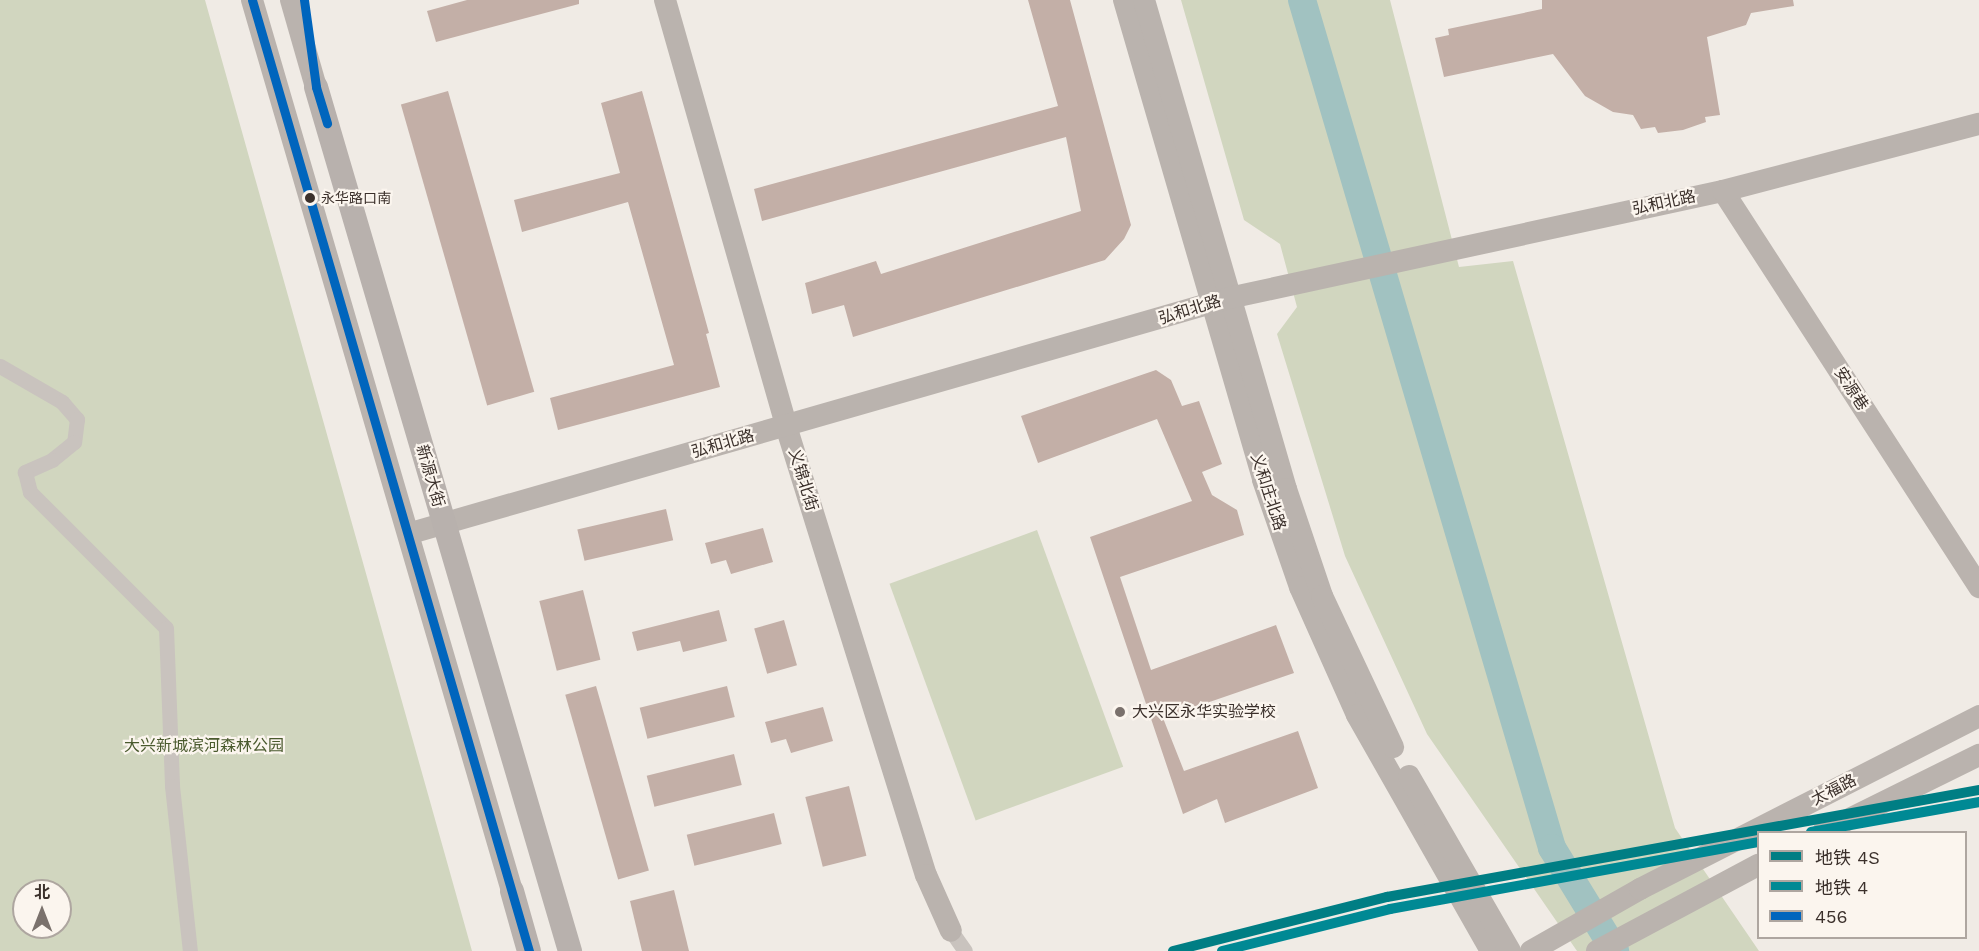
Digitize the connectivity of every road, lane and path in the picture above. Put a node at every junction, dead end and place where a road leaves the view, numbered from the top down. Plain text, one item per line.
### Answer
1 (245, 0) edge
2 (252, 0) edge
3 (291, 0) edge
4 (304, 0) edge
5 (665, 0) edge
6 (1125, 0) edge
7 (1144, 0) edge
8 (260, 30) junction
9 (316, 87) junction
10 (1979, 124) edge
11 (1723, 190) junction
12 (1221, 301) junction
13 (0, 366) edge
14 (786, 426) junction
15 (444, 523) junction
16 (411, 533) junction
17 (1979, 587) edge
18 (1979, 716) edge
19 (1979, 755) edge
20 (1825, 831) edge
21 (1757, 866) edge
22 (513, 891) joint
23 (951, 931) joint
24 (190, 951) edge
25 (529, 951) edge
26 (570, 951) edge
27 (965, 951) edge
28 (1491, 951) edge
29 (1510, 951) edge
30 (1531, 951) edge
31 (1597, 951) edge

1 - 8 main road
2 - 8 main road
3 - 9 main road, 新源大街
4 - 9 main road
5 - 14 main road, 义锦北街
6 - 12 main road, 义和庄北路
7 - 12 main road, 义和庄北路
8 - 16 main road
9 - 15 main road, 新源大街
10 - 11 main road, 弘和北路
11 - 12 main road, 弘和北路
11 - 17 main road, 安源巷
12 - 14 main road, 弘和北路
12 - 28 main road, 义和庄北路
12 - 29 main road, 义和庄北路
13 - 24 street
14 - 15 main road, 弘和北路
14 - 23 main road, 义锦北街
15 - 16 main road, 弘和北路
15 - 26 main road, 新源大街
16 - 22 main road
18 - 30 main road, 太福路
19 - 20 main road, 太福路
21 - 31 main road
22 - 25 main road
23 - 27 street, 义锦北街

